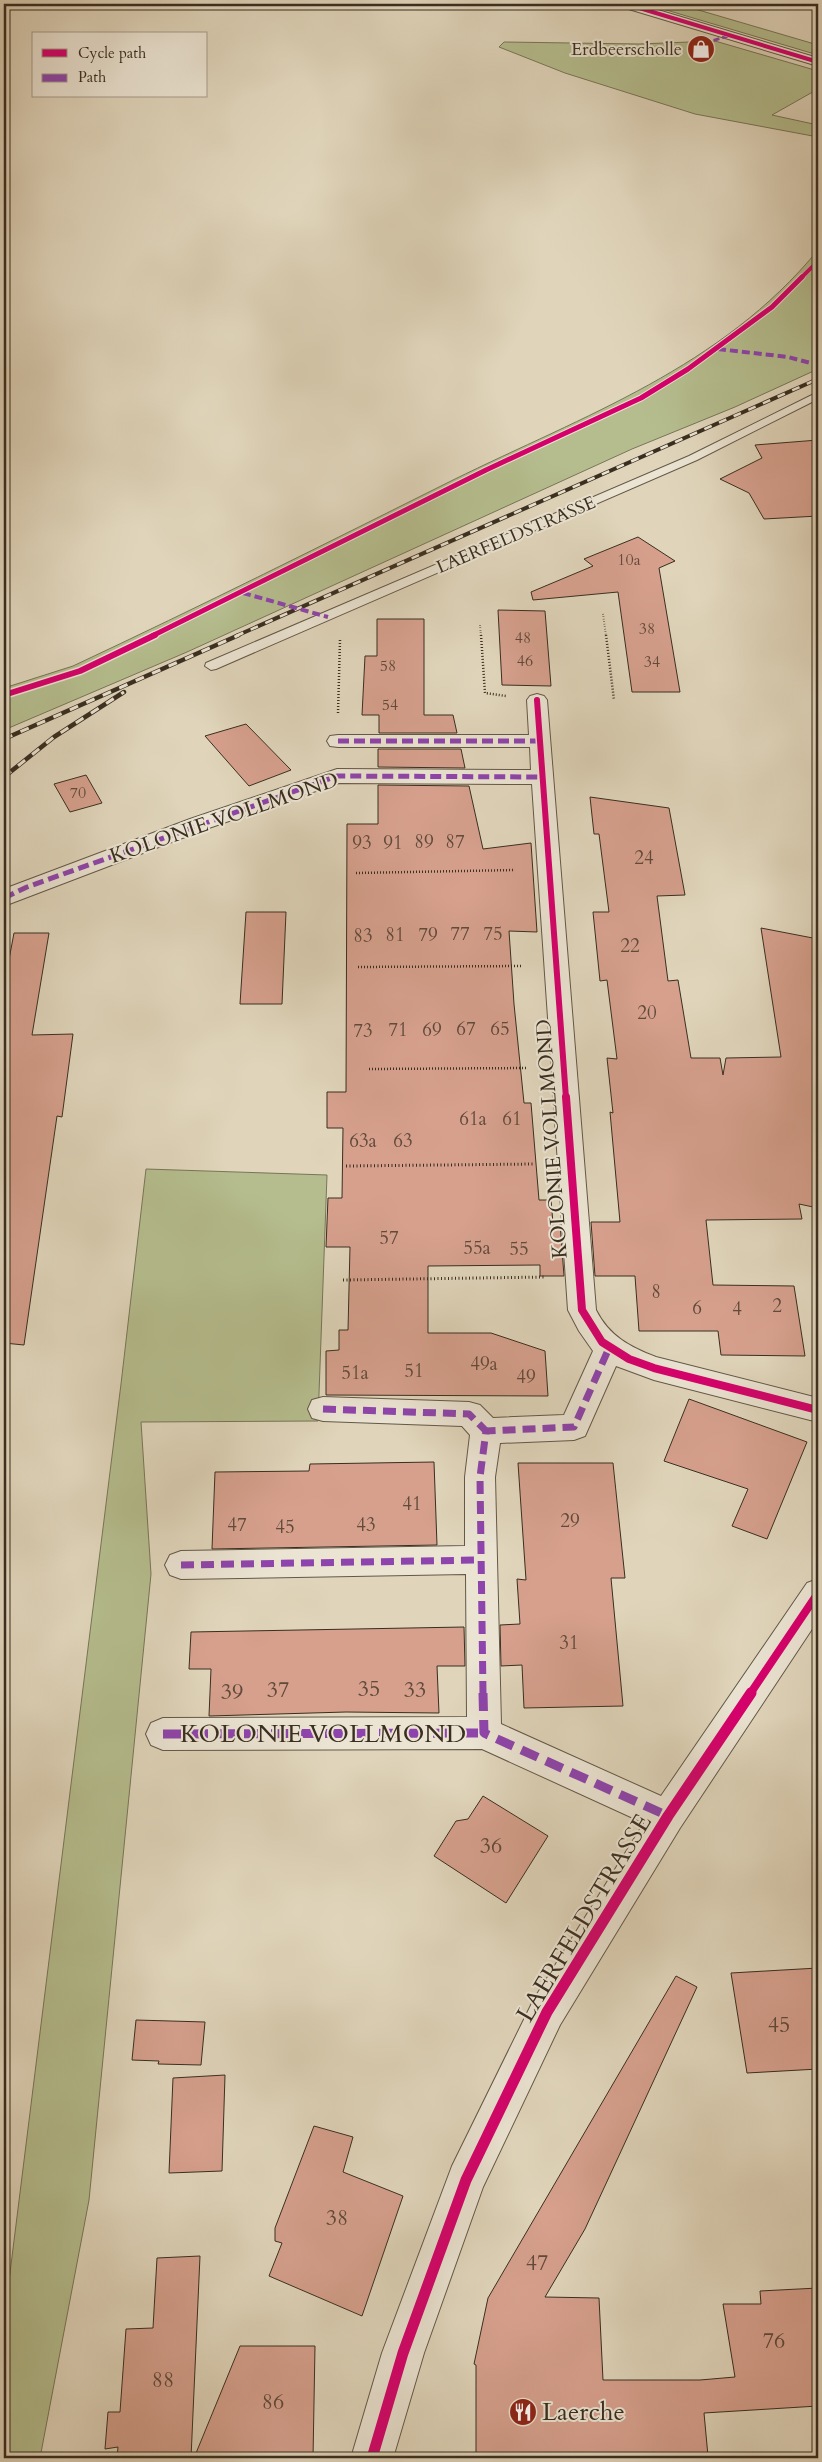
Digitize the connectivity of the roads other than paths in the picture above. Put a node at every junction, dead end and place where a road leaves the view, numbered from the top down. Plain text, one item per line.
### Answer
1 (626, 4) edge
2 (818, 62) edge
3 (818, 395) edge
4 (211, 666) dead end
5 (537, 700) road end
6 (338, 741) road end
7 (540, 741) junction
8 (542, 777) junction
9 (4, 898) edge
10 (609, 1348) junction
11 (323, 1410) dead end
12 (818, 1410) edge
13 (486, 1431) junction
14 (480, 1560) junction
15 (181, 1564) dead end
16 (818, 1593) edge
17 (484, 1733) junction
18 (163, 1734) dead end
19 (668, 1816) junction
20 (372, 2458) edge

1 - 2 street
3 - 4 lane, LAERFELDSTRASSE
5 - 7 street, KOLONIE VOLLMOND
6 - 7 street, KOLONIE VOLLMOND
7 - 8 street, KOLONIE VOLLMOND
8 - 9 street, KOLONIE VOLLMOND
8 - 10 street, KOLONIE VOLLMOND
10 - 12 street, KOLONIE VOLLMOND
10 - 13 street
11 - 13 street
13 - 14 street, KOLONIE VOLLMOND
14 - 15 street
14 - 17 street, KOLONIE VOLLMOND
16 - 19 street, LAERFELDSTRASSE
17 - 18 street, KOLONIE VOLLMOND
17 - 19 street, KOLONIE VOLLMOND
19 - 20 street, LAERFELDSTRASSE

